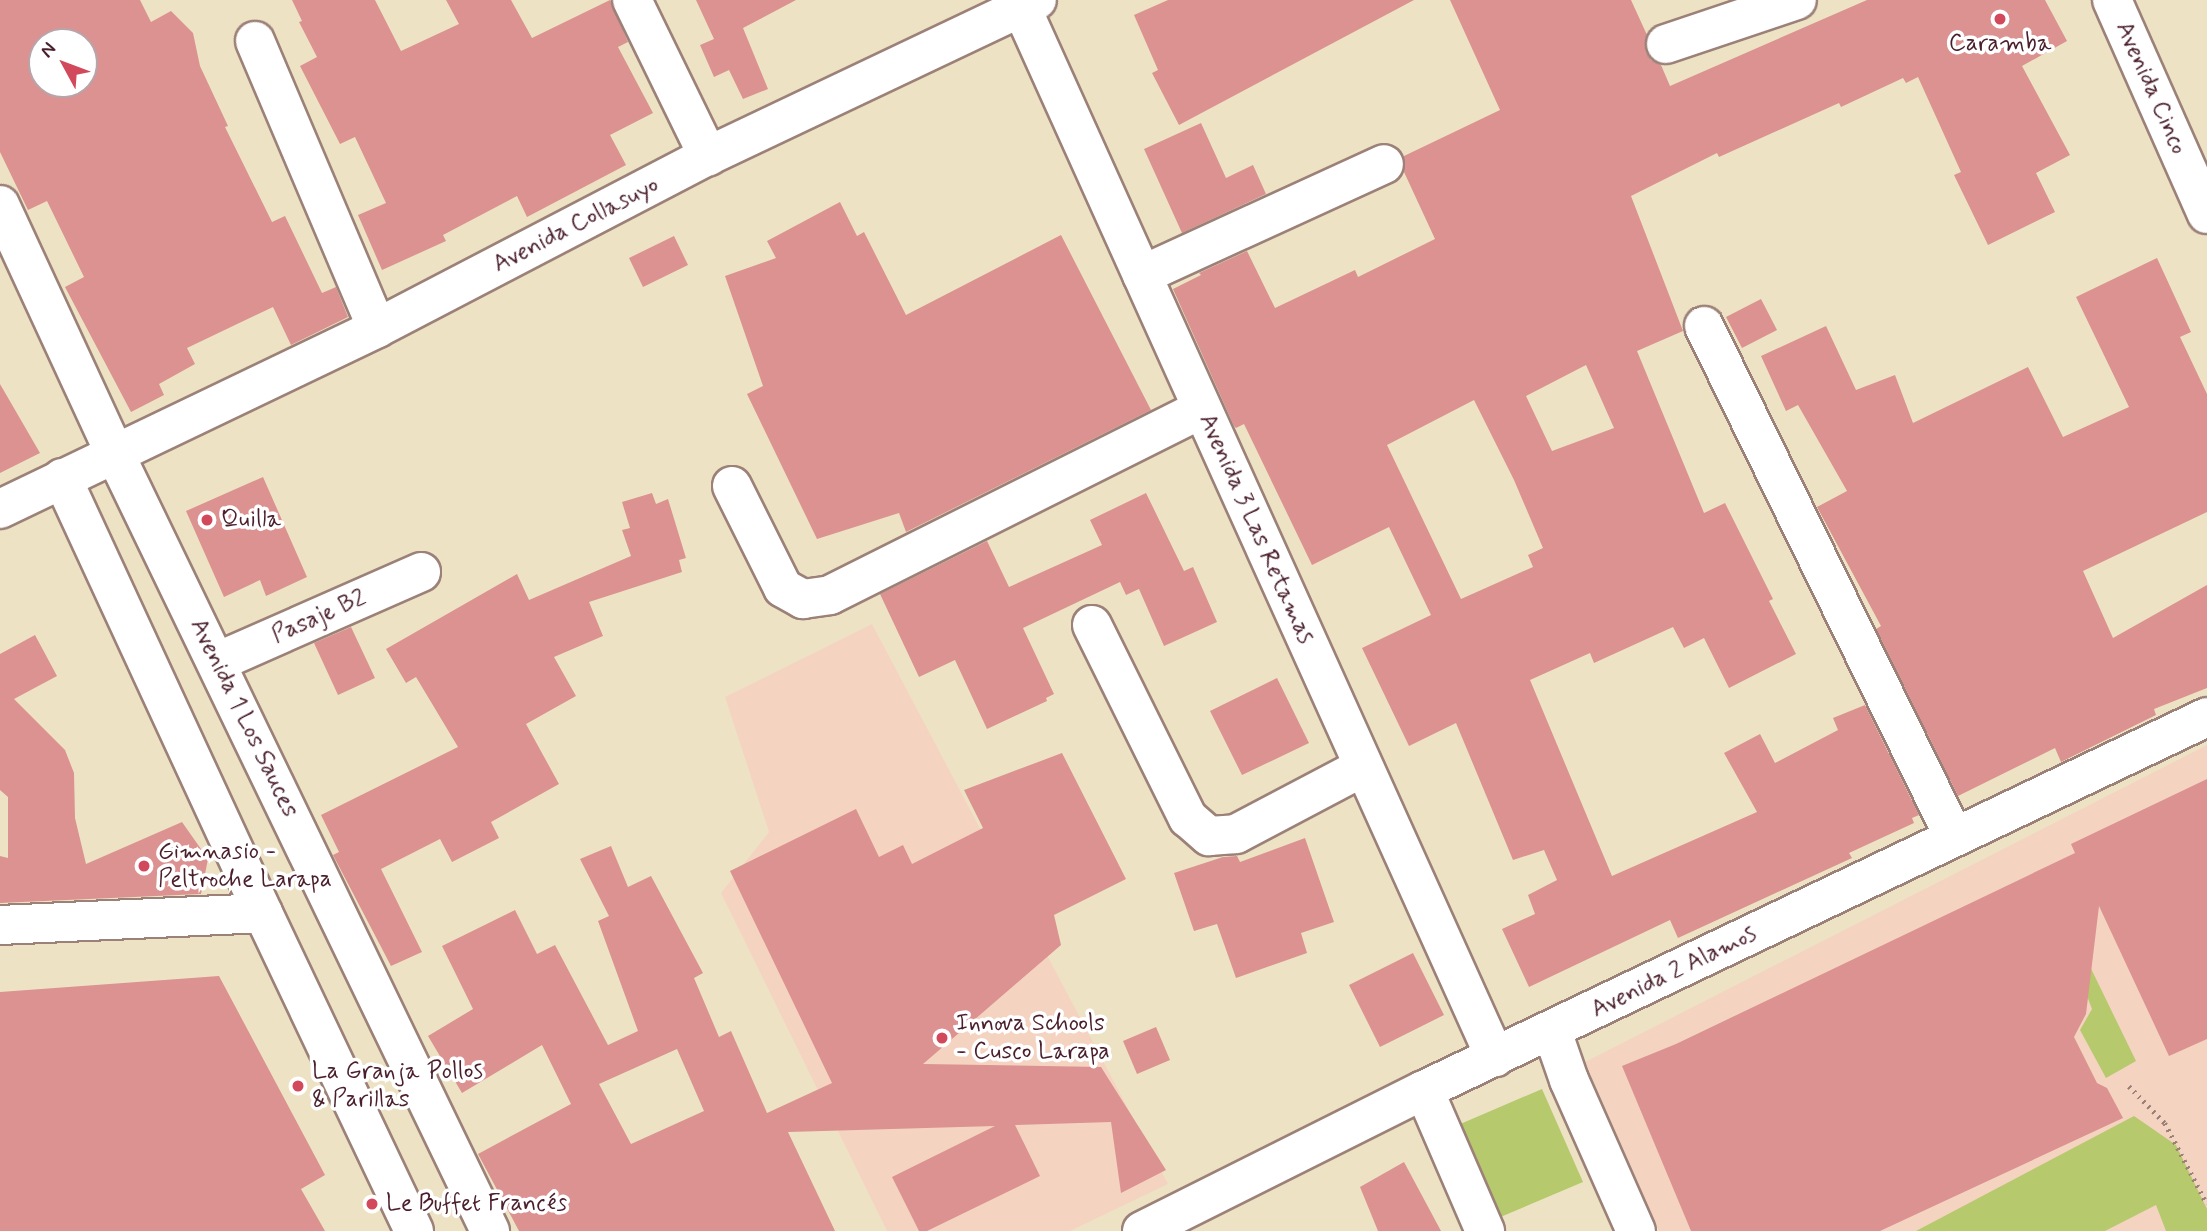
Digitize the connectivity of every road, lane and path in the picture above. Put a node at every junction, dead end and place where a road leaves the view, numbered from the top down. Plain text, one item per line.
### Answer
1 (632, 0) edge
2 (1797, 0) edge
3 (2112, 0) edge
4 (1026, 2) edge
5 (255, 41) dead end
6 (1666, 44) dead end
7 (708, 156) junction
8 (1384, 164) dead end
9 (0, 205) edge
10 (2207, 214) edge
11 (1142, 275) junction
12 (1704, 326) dead end
13 (377, 328) junction
14 (1202, 410) junction
15 (114, 452) junction
16 (62, 478) junction
17 (732, 486) dead end
18 (0, 509) edge
19 (421, 572) dead end
20 (1092, 625) dead end
21 (217, 662) junction
22 (2207, 717) edge
23 (1363, 767) junction
24 (1954, 837) junction
25 (263, 913) junction
26 (0, 925) edge
27 (1552, 1031) junction
28 (1495, 1057) junction
29 (2129, 1086) dead end
30 (1424, 1090) junction
31 (2207, 1205) edge
32 (414, 1231) edge
33 (490, 1231) edge
34 (1142, 1231) edge
35 (1485, 1231) edge
36 (1636, 1231) edge

1 - 7 street
2 - 6 street
3 - 10 street, Avenida Cinco
4 - 7 street, Avenida Collasuyo
4 - 11 street, Avenida 3 Las Retamas
5 - 13 street
7 - 13 street, Avenida Collasuyo
8 - 11 street
9 - 15 street, Avenida 1 Los Sauces
11 - 14 street, Avenida 3 Las Retamas
12 - 24 street
13 - 15 street, Avenida Collasuyo
14 - 17 street
14 - 23 street, Avenida 3 Las Retamas
15 - 16 street, Avenida Collasuyo
15 - 21 street, Avenida 1 Los Sauces
16 - 18 street
16 - 25 street
19 - 21 street, Pasaje B2
20 - 23 street
21 - 33 street, Avenida 1 Los Sauces
22 - 24 street, Avenida 2 Alamos
23 - 28 street, Avenida 3 Las Retamas
24 - 27 street, Avenida 2 Alamos
25 - 26 street
25 - 32 street
27 - 28 street, Avenida 2 Alamos
27 - 36 street
28 - 30 street, Avenida 2 Alamos
29 - 31 path
30 - 34 street, Avenida 2 Alamos
30 - 35 street

